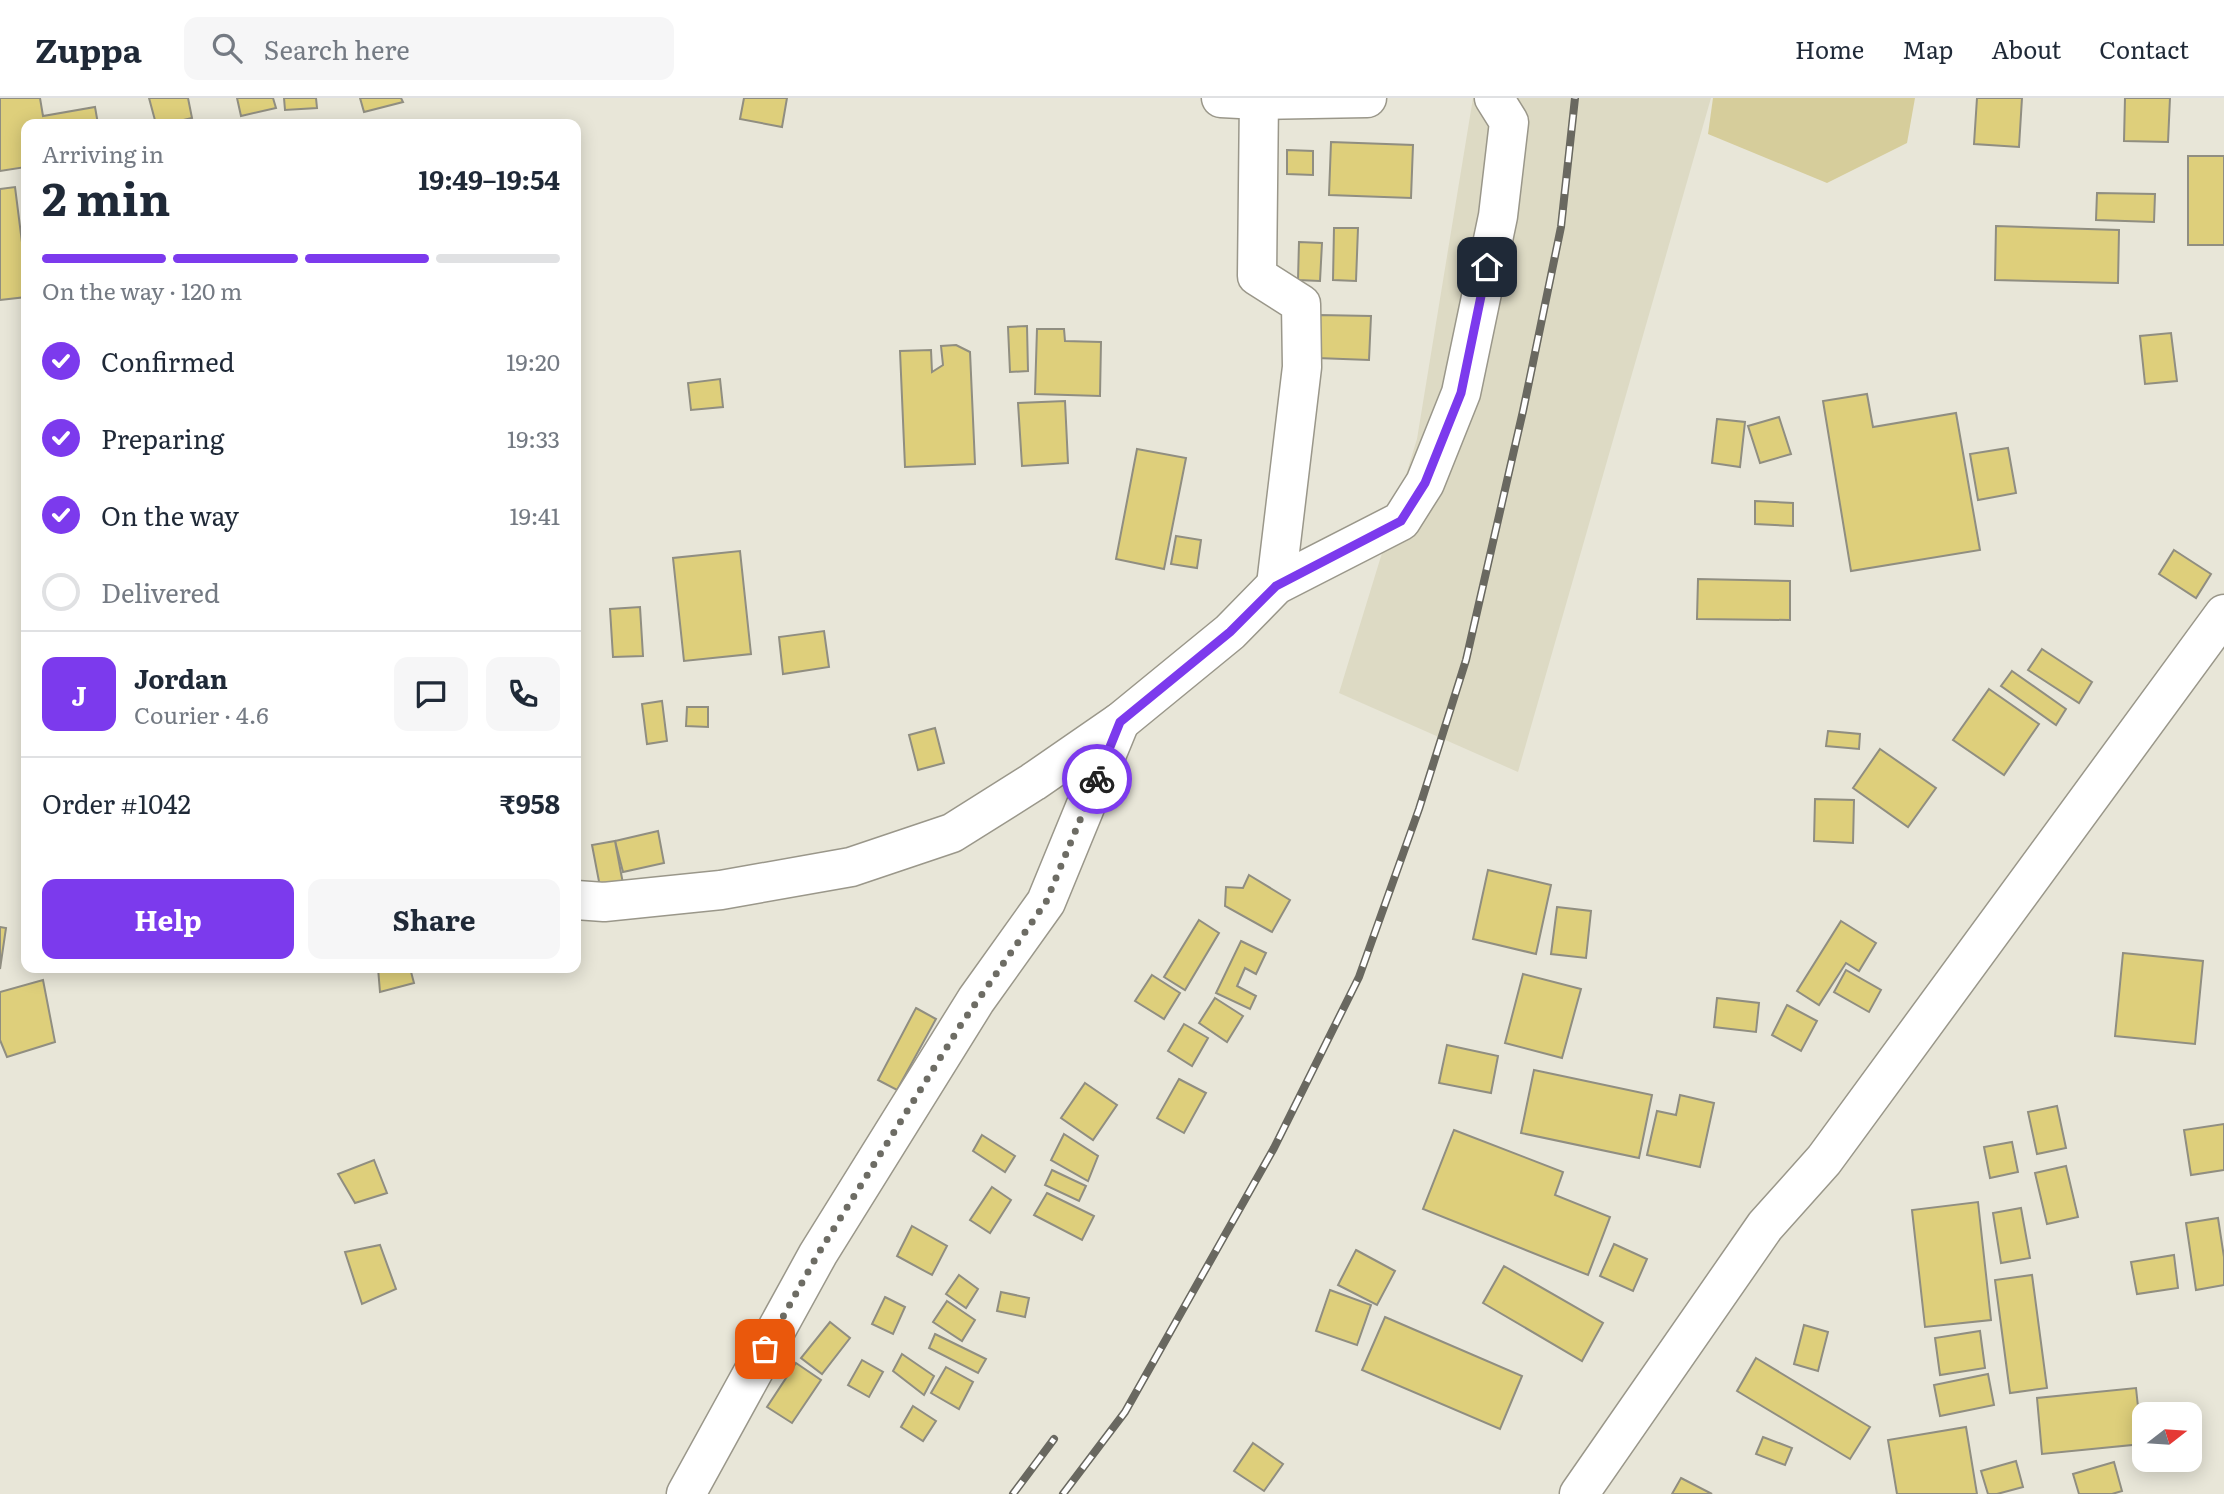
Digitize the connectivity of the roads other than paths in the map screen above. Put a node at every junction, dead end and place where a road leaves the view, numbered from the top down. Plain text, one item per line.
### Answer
1 (1221, 98) edge
2 (1367, 98) edge
3 (1494, 98) edge
4 (1259, 99) edge
5 (1276, 586) junction
6 (2224, 614) edge
7 (1120, 722) junction
8 (581, 900) edge
9 (686, 1494) edge
10 (1579, 1494) edge

1 - 4 main road
2 - 4 main road
3 - 5 main road
4 - 5 main road
5 - 7 main road
6 - 10 main road
7 - 8 main road
7 - 9 main road

